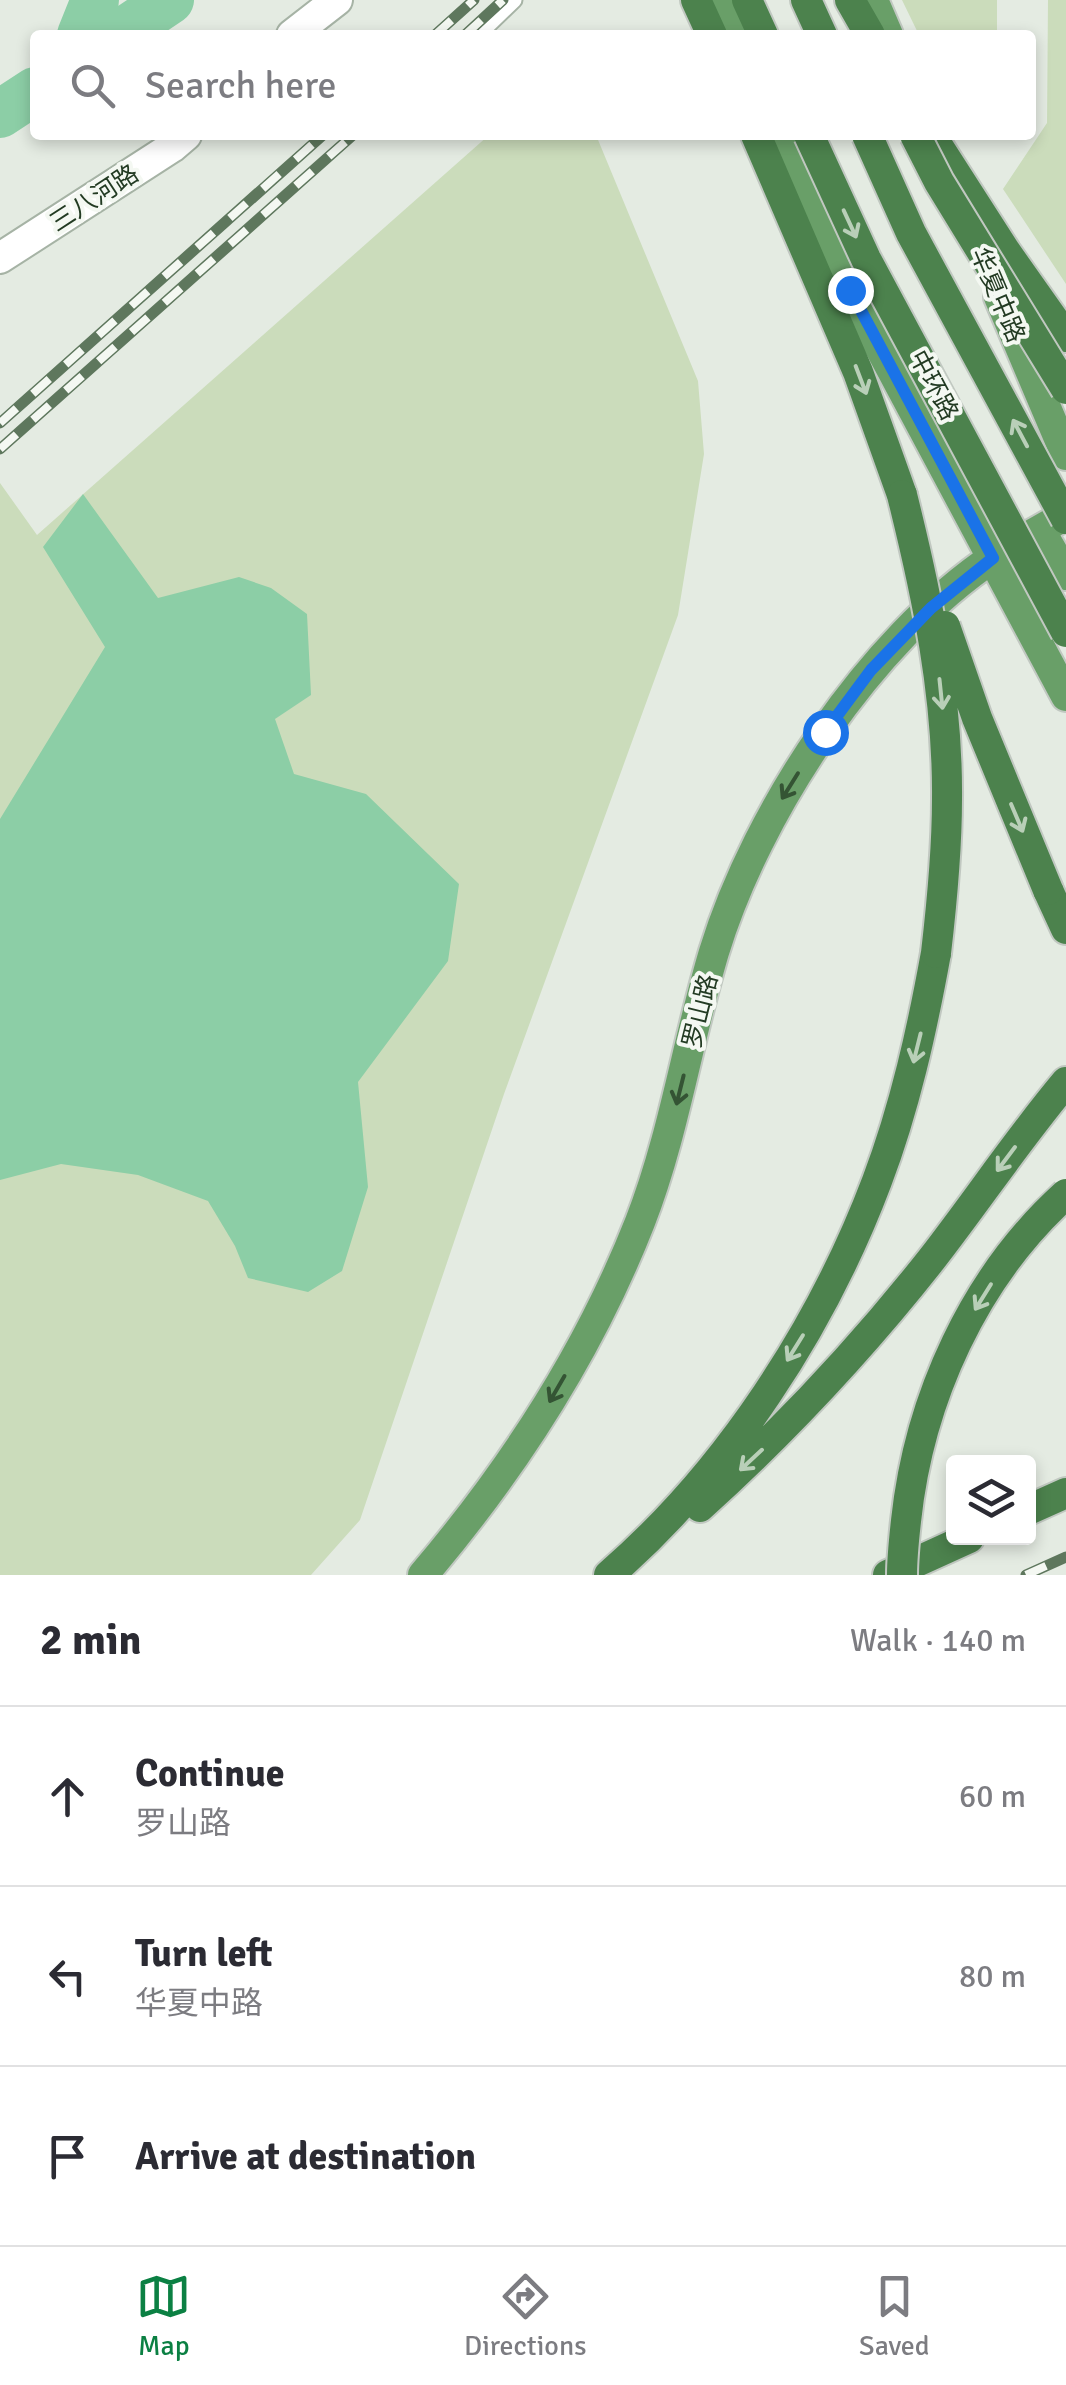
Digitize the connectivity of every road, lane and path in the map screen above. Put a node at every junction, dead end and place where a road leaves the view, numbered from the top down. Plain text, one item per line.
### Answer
1 (337, 0) edge
2 (514, 0) edge
3 (696, 0) edge
4 (723, 0) edge
5 (748, 0) edge
6 (806, 0) edge
7 (849, 0) edge
8 (873, 0) edge
9 (486, 27) dead end
10 (298, 30) edge
11 (710, 30) edge
12 (736, 30) edge
13 (762, 30) edge
14 (820, 30) edge
15 (865, 30) edge
16 (886, 30) edge
17 (180, 140) edge
18 (758, 140) edge
19 (784, 140) edge
20 (811, 140) edge
21 (869, 140) edge
22 (917, 140) edge
23 (933, 140) edge
24 (934, 140) edge
25 (0, 258) edge
26 (1066, 337) edge
27 (1066, 389) edge
28 (1066, 455) edge
29 (902, 495) junction
30 (1057, 521) edge
31 (993, 558) junction
32 (1066, 575) edge
33 (1066, 632) edge
34 (1066, 696) edge
35 (1066, 929) edge
36 (1066, 1082) edge
37 (1066, 1194) edge
38 (1066, 1493) edge
39 (1036, 1506) edge
40 (954, 1545) edge
41 (422, 1575) edge
42 (609, 1575) edge
43 (619, 1575) edge
44 (888, 1575) edge
45 (902, 1575) edge

1 - 10 street
2 - 9 lane
3 - 11 highway
4 - 12 main road
5 - 13 highway
6 - 14 highway
7 - 15 highway
8 - 16 main road
17 - 25 street, 三八河路
18 -> 29 highway
19 - 31 main road
20 -> 33 highway, 中环路, bridge
30 -> 21 highway, 中环路, bridge
22 - 27 highway, bridge
23 - 28 main road, 华夏中路
24 - 26 highway
29 -> 35 highway, bridge
29 -> 42 highway, bridge
30 - 31 main road, 罗山路
30 - 32 main road
31 - 34 main road
31 -> 41 main road, 罗山路
36 -> 43 highway
37 -> 45 highway, bridge
38 - 39 highway
40 - 44 highway

